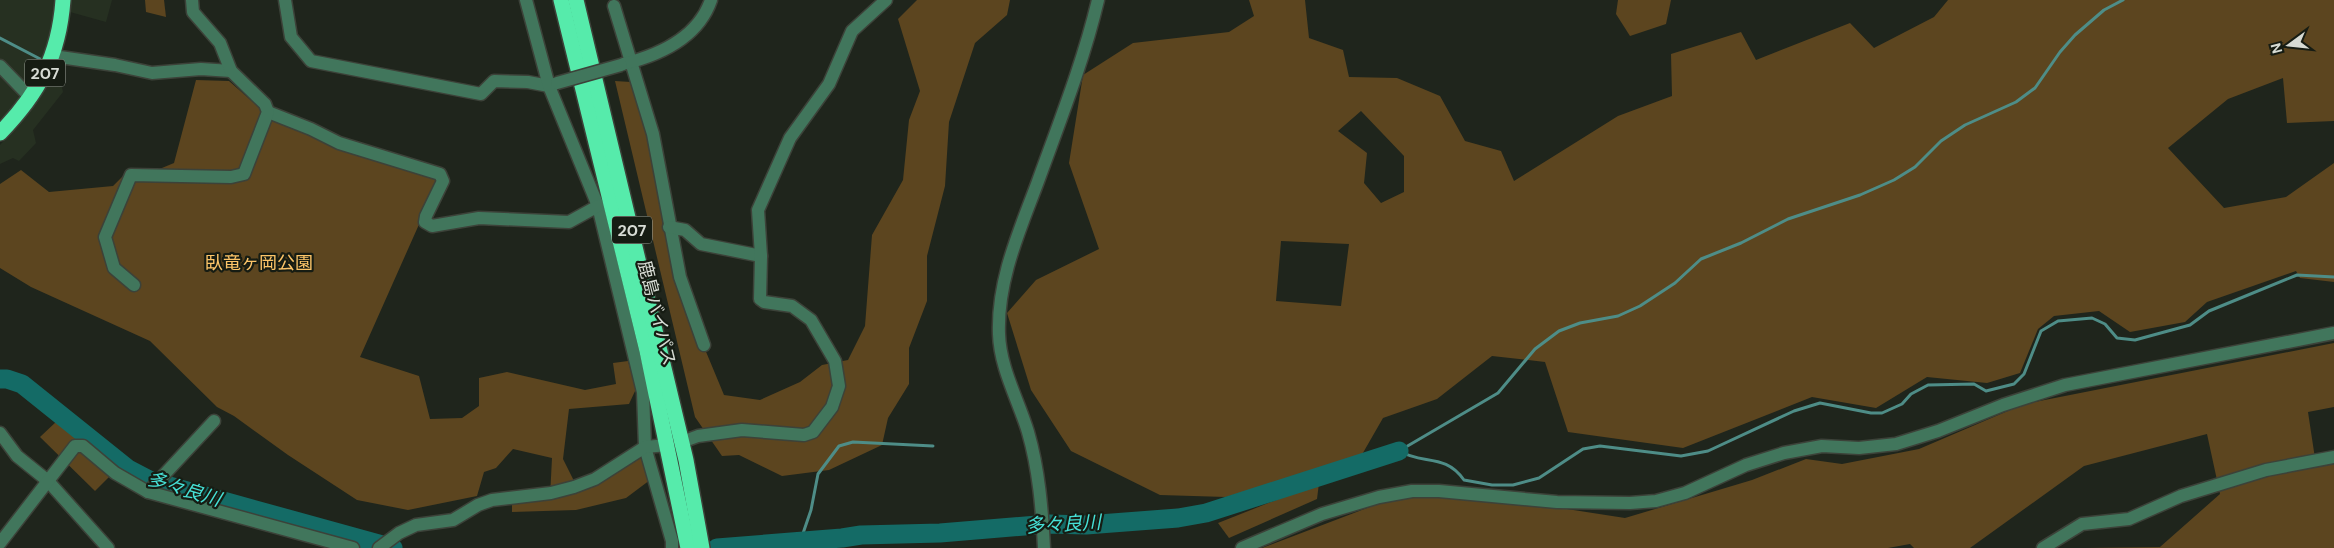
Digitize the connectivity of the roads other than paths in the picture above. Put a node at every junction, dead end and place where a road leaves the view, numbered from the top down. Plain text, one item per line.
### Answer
1 (63, 0) edge
2 (192, 0) edge
3 (285, 0) edge
4 (526, 0) edge
5 (561, 0) edge
6 (576, 0) edge
7 (711, 0) edge
8 (886, 0) edge
9 (1098, 0) edge
10 (614, 6) dead end
11 (53, 56) junction
12 (625, 64) junction
13 (0, 66) edge
14 (231, 71) junction
15 (553, 84) junction
16 (31, 98) junction
17 (268, 112) junction
18 (0, 133) edge
19 (598, 206) junction
20 (669, 227) junction
21 (761, 256) junction
22 (134, 285) dead end
23 (2334, 333) edge
24 (704, 345) dead end
25 (214, 421) dead end
26 (0, 434) edge
27 (675, 443) junction
28 (646, 447) junction
29 (2334, 457) edge
30 (679, 462) junction
31 (48, 481) junction
32 (148, 492) junction
33 (1044, 542) edge
34 (0, 543) edge
35 (672, 544) edge
36 (108, 548) edge
37 (353, 548) edge
38 (379, 548) edge
39 (688, 548) edge
40 (702, 548) edge
41 (1242, 548) edge
42 (2043, 548) edge

1 - 11 highway, 207
2 - 14 street
3 - 15 street
4 - 15 street
5 - 27 highway, 鹿島バイパス / 207
6 - 27 highway, 鹿島バイパス / 207
7 - 12 street
8 - 21 street
9 - 33 street
10 - 12 street
11 - 14 street
11 - 16 highway, 207
12 - 15 street, bridge
12 - 20 street
13 - 16 street
14 - 17 street
15 - 19 street
16 - 18 highway, 207
17 - 19 street
17 - 22 street
19 - 28 street
20 - 21 street
20 - 24 street
21 - 27 street
23 - 41 street
25 - 32 street
26 - 31 street
27 - 28 street
27 - 30 highway, 鹿島バイパス / 207
28 - 35 street
28 - 38 street
29 - 42 street
30 - 39 highway, 鹿島バイパス / 207
30 - 40 highway, 鹿島バイパス / 207
31 - 32 street
31 - 34 street
31 - 36 street
32 - 37 street

